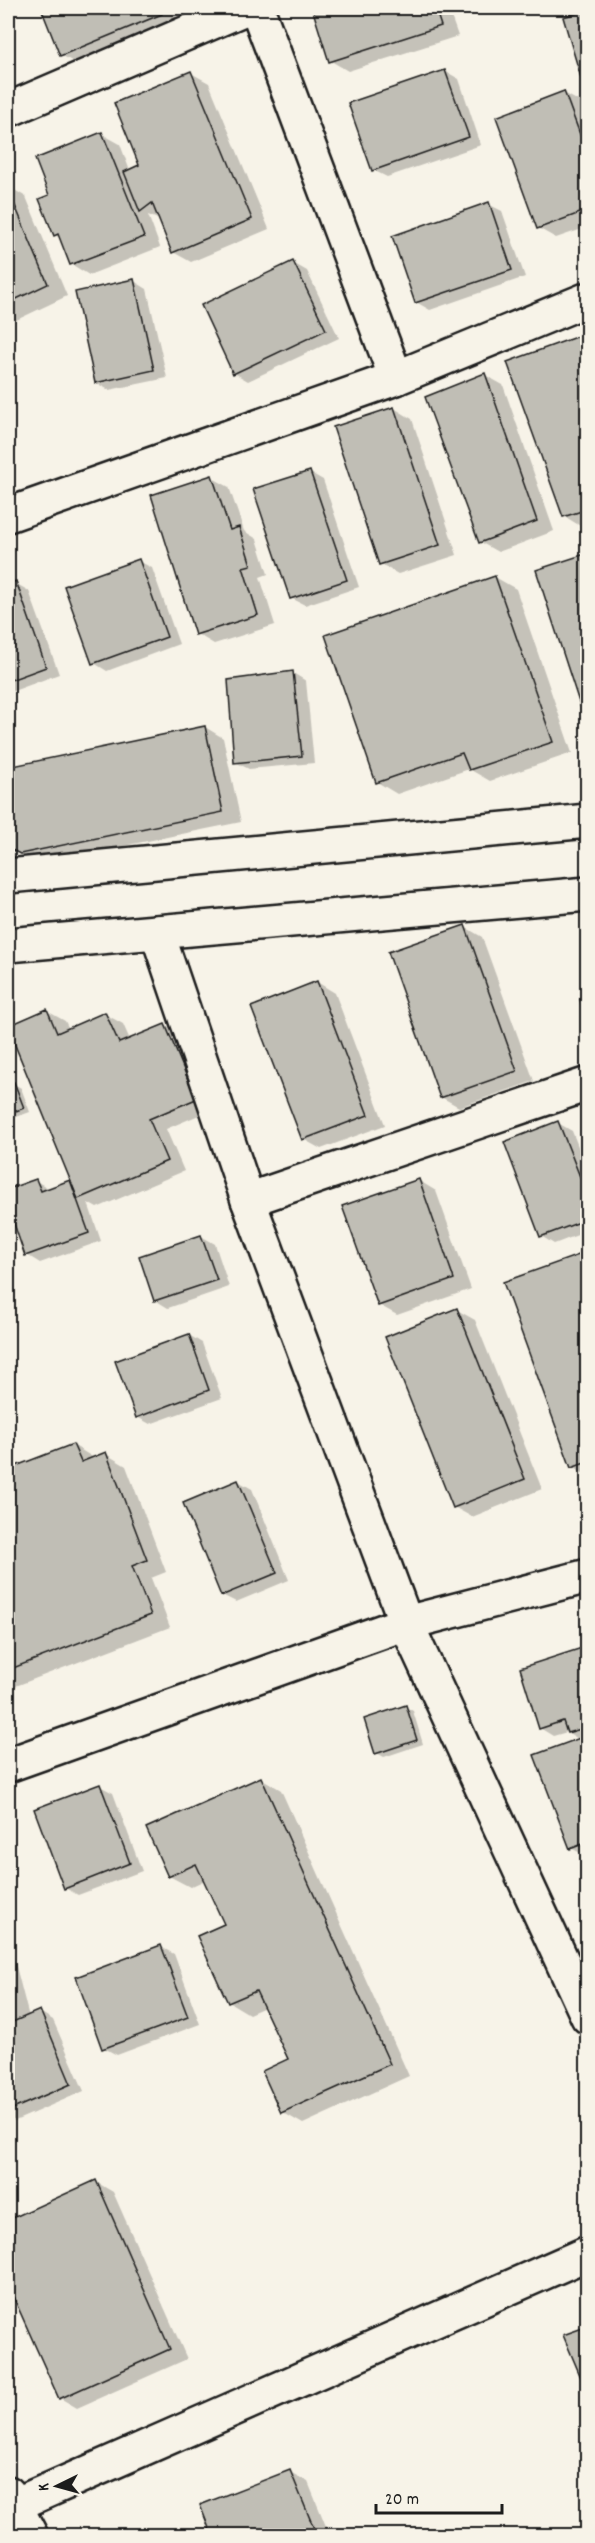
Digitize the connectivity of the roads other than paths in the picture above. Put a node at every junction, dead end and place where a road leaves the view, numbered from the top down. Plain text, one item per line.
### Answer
1 (245, 8) edge
2 (257, 8) edge
3 (8, 110) edge
4 (588, 299) edge
5 (396, 378) junction
6 (8, 515) edge
7 (588, 821) edge
8 (8, 876) edge
9 (588, 894) edge
10 (157, 932) junction
11 (8, 945) edge
12 (588, 1084) edge
13 (248, 1200) junction
14 (588, 1576) edge
15 (406, 1623) junction
16 (8, 1765) edge
17 (588, 2017) edge
18 (588, 2253) edge
19 (10, 2502) edge
20 (31, 2535) edge

1 - 3 street
2 - 5 street
4 - 5 street
5 - 6 street
7 - 8 street
9 - 10 street
10 - 11 street
10 - 13 street
12 - 13 street
13 - 15 street
14 - 15 street
15 - 16 street
15 - 17 street
18 - 19 street
19 - 20 street

